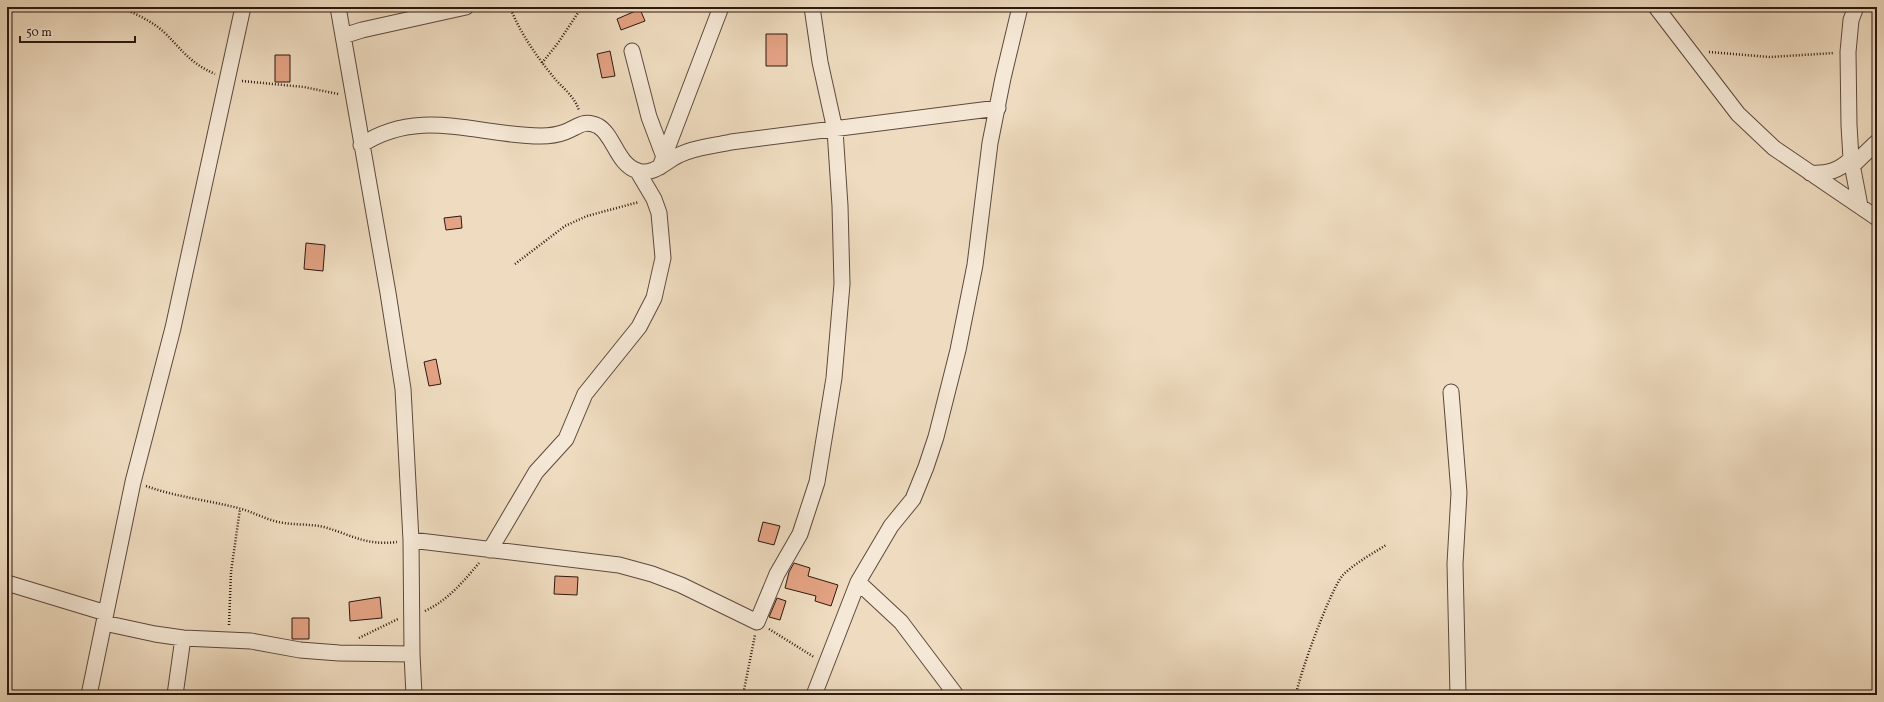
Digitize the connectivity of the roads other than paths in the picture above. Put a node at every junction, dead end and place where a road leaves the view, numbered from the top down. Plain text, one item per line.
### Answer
1 (243, 7) edge
2 (338, 7) edge
3 (466, 7) edge
4 (721, 7) edge
5 (812, 7) edge
6 (1020, 7) edge
7 (1656, 7) edge
8 (1856, 7) edge
9 (343, 36) junction
10 (632, 51) dead end
11 (998, 108) junction
12 (835, 130) junction
13 (1877, 142) edge
14 (361, 145) junction
15 (662, 162) junction
16 (1851, 163) junction
17 (638, 172) junction
18 (1810, 174) junction
19 (1860, 206) junction
20 (1877, 218) edge
21 (1451, 392) dead end
22 (412, 540) junction
23 (490, 550) junction
24 (858, 582) junction
25 (7, 583) edge
26 (105, 618) junction
27 (183, 638) junction
28 (412, 654) junction
29 (89, 695) edge
30 (174, 695) edge
31 (414, 695) edge
32 (814, 695) edge
33 (956, 695) edge
34 (1458, 695) edge

1 - 26 street
2 - 9 street
3 - 9 street
4 - 15 street
5 - 12 street
6 - 11 street
7 - 18 street
8 - 16 street
9 - 14 street
10 - 15 street
11 - 12 street
11 - 24 street
12 - 15 street
12 - 23 street
13 - 16 street
14 - 17 street
14 - 22 street
15 - 17 street
16 - 18 street
16 - 19 street
17 - 23 street
18 - 19 street
19 - 20 street
21 - 34 street
22 - 23 street
22 - 28 street
24 - 32 street
24 - 33 street
25 - 26 street
26 - 27 street
26 - 29 street
27 - 28 street
27 - 30 street
28 - 31 street

